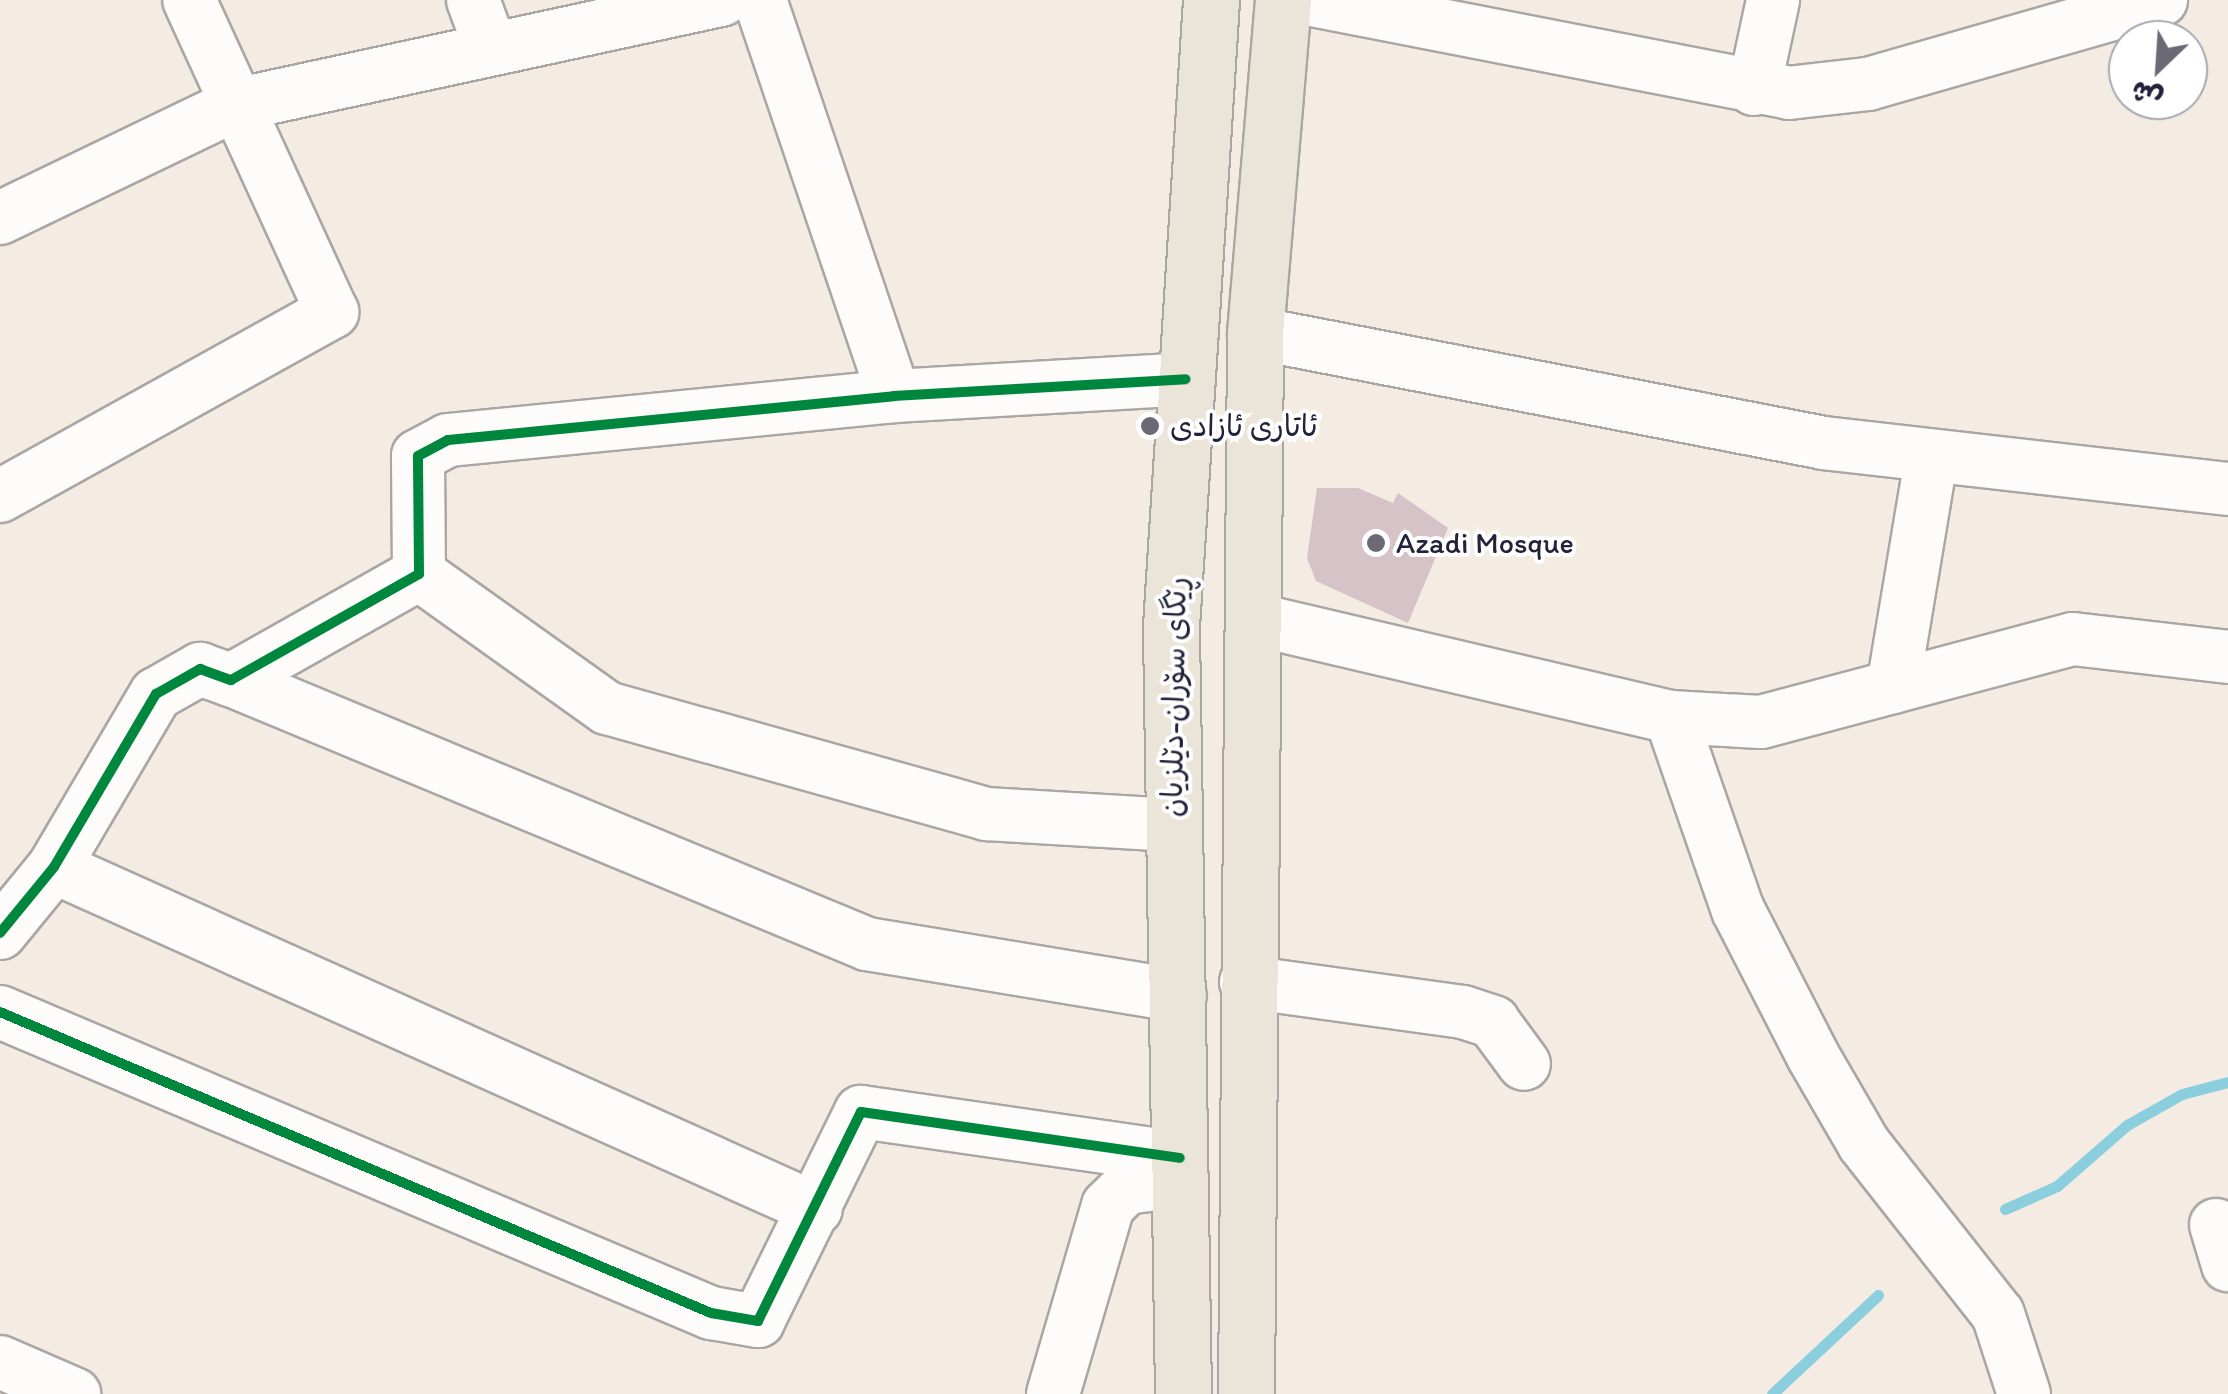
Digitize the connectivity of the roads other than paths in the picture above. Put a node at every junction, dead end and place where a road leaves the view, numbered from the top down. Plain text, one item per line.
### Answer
1 (189, 0) edge
2 (473, 0) edge
3 (722, 0) edge
4 (760, 0) edge
5 (1211, 0) edge
6 (1283, 0) edge
7 (1312, 0) edge
8 (1773, 0) edge
9 (2161, 0) edge
10 (491, 49) junction
11 (1754, 89) junction
12 (235, 105) junction
13 (0, 218) edge
14 (1255, 333) junction
15 (1186, 378) junction
16 (894, 396) junction
17 (1932, 460) junction
18 (2228, 488) edge
19 (0, 496) edge
20 (419, 574) junction
21 (1253, 618) junction
22 (2228, 657) edge
23 (232, 680) junction
24 (1892, 687) junction
25 (1671, 717) junction
26 (1172, 825) junction
27 (54, 868) junction
28 (0, 933) edge
29 (1246, 982) junction
30 (1180, 996) junction
31 (0, 1012) edge
32 (1524, 1064) dead end
33 (1181, 1170) junction
34 (816, 1210) junction
35 (0, 1362) edge
36 (74, 1394) edge
37 (1053, 1394) edge
38 (1184, 1394) edge
39 (1246, 1394) edge
40 (2024, 1394) edge

1 - 12 street
2 - 10 street
3 - 10 street
4 - 16 street
5 - 15 main road, ڕێگای سۆران-دێلزیان
6 - 14 main road
7 - 11 street
8 - 11 street
9 - 11 street
10 - 12 street
12 - 13 street
12 - 19 street
14 - 17 street
14 - 21 main road
15 - 16 street
15 - 26 main road, ڕێگای سۆران-دێلزیان
16 - 20 street
17 - 18 street
17 - 24 street
20 - 23 street
20 - 26 street
21 - 25 street
21 - 29 main road
22 - 24 street
23 - 27 street
23 - 30 street
24 - 25 street
25 - 40 street
26 - 30 main road, ڕێگای سۆران-دێلزیان
27 - 28 street
27 - 34 street
29 - 32 street
29 - 39 main road
30 - 33 main road, ڕێگای سۆران-دێلزیان
31 - 34 street
33 - 34 street
33 - 37 street
33 - 38 main road, ڕێگای سۆران-دێلزیان
35 - 36 street

